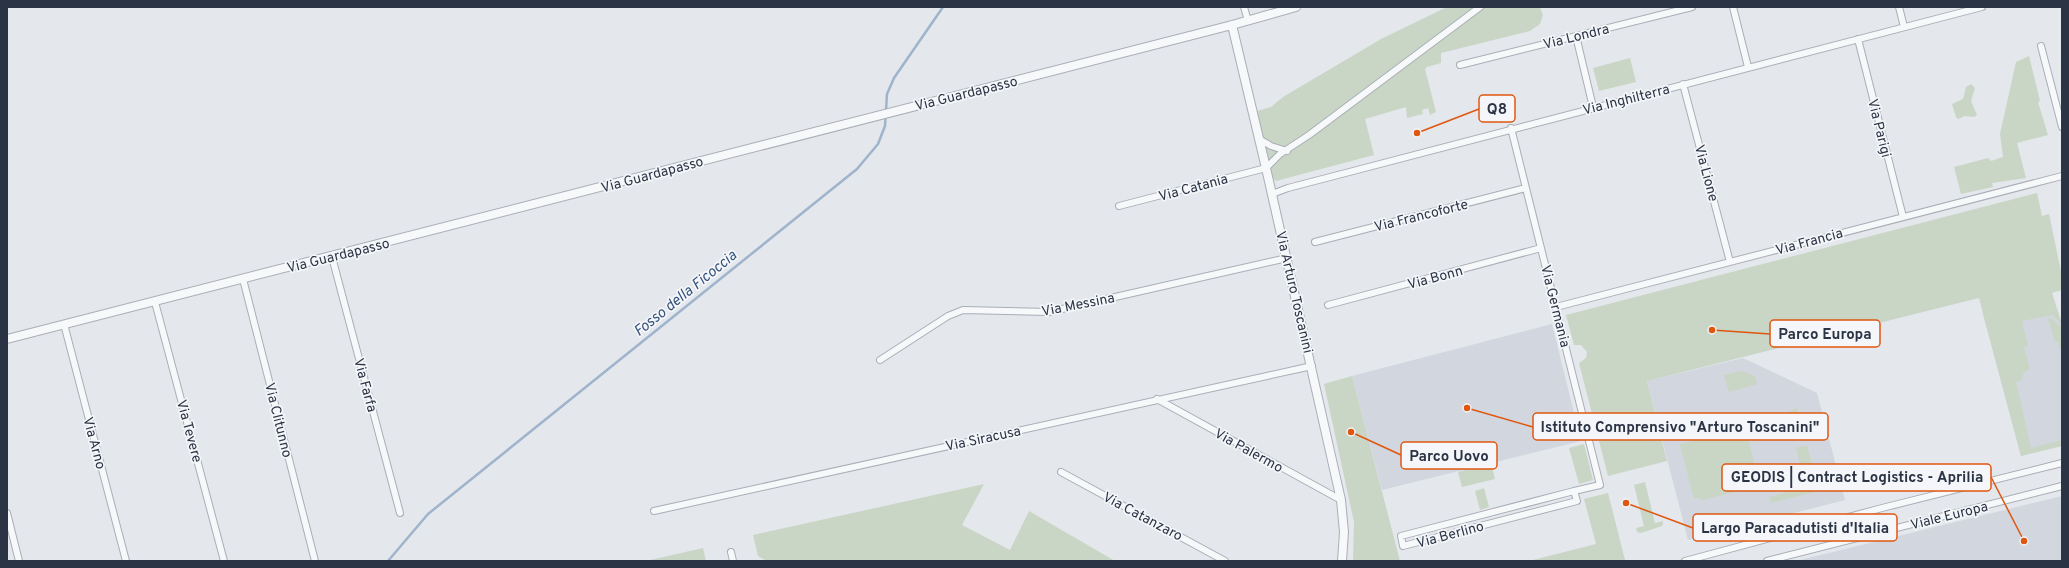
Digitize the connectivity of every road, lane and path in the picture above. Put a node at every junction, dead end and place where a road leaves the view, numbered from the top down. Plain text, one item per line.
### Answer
1 (1244, 7) edge
2 (1296, 7) edge
3 (1480, 7) edge
4 (1692, 7) edge
5 (1733, 7) edge
6 (1899, 7) edge
7 (1982, 7) edge
8 (1248, 21) junction
9 (1232, 25) junction
10 (1904, 27) junction
11 (1576, 36) junction
12 (1858, 39) junction
13 (2041, 46) dead end
14 (1460, 65) dead end
15 (1748, 67) junction
16 (1683, 84) junction
17 (1593, 107) junction
18 (2062, 127) edge
19 (1511, 128) junction
20 (1259, 139) junction
21 (1287, 151) junction
22 (1266, 168) junction
23 (2062, 176) edge
24 (1526, 188) junction
25 (1272, 194) junction
26 (1119, 206) dead end
27 (1903, 217) junction
28 (1315, 242) dead end
29 (1541, 248) junction
30 (332, 257) junction
31 (1287, 258) junction
32 (1730, 262) junction
33 (243, 279) junction
34 (155, 302) junction
35 (1328, 305) dead end
36 (1556, 307) junction
37 (64, 324) junction
38 (7, 339) edge
39 (880, 360) dead end
40 (1312, 366) junction
41 (1157, 399) junction
42 (2062, 463) edge
43 (1061, 472) dead end
44 (1600, 484) joint
45 (2062, 486) edge
46 (1574, 491) junction
47 (1341, 500) junction
48 (654, 511) dead end
49 (7, 513) edge
50 (400, 513) dead end
51 (731, 552) dead end
52 (19, 561) edge
53 (126, 561) edge
54 (224, 561) edge
55 (315, 561) edge
56 (733, 561) edge
57 (1225, 561) edge
58 (1342, 561) edge
59 (1685, 561) edge
60 (1767, 561) edge

1 - 8 street
2 - 8 street, Via Guardapasso
3 - 21 street
4 - 11 street, Via Londra
5 - 15 street
6 - 10 street
7 - 10 street, Via Inghilterra
8 - 9 street, Via Guardapasso
9 - 20 street, Via Arturo Toscanini
9 - 30 street, Via Guardapasso
10 - 12 street, Via Inghilterra
11 - 14 street, Via Londra
11 - 17 street
12 - 15 street, Via Inghilterra
12 - 27 street, Via Parigi
13 - 18 street
15 - 16 street, Via Inghilterra
16 - 17 street, Via Inghilterra
16 - 32 street, Via Lione
17 - 19 street, Via Inghilterra
19 - 24 street, Via Germania
19 - 25 street, Via Inghilterra
20 - 21 street
20 - 22 street, Via Arturo Toscanini
21 - 22 street
22 - 25 street, Via Arturo Toscanini
22 - 26 street, Via Catania
23 - 27 street, Via Francia
24 - 28 street, Via Francoforte
24 - 29 street, Via Germania
25 - 31 street, Via Arturo Toscanini
27 - 32 street, Via Francia
29 - 35 street, Via Bonn
29 - 36 street, Via Germania
30 - 33 street, Via Guardapasso
30 - 50 street, Via Farfa
31 - 39 street, Via Messina
31 - 40 street, Via Arturo Toscanini
32 - 36 street, Via Francia
33 - 34 street, Via Guardapasso
33 - 55 street, Via Clitunno
34 - 37 street, Via Guardapasso
34 - 54 street, Via Tevere
36 - 44 street, Via Germania
37 - 38 street, Via Guardapasso
37 - 53 street, Via Arno
40 - 41 street, Via Siracusa
40 - 47 street, Via Arturo Toscanini
41 - 47 street, Via Palermo
41 - 48 street, Via Siracusa
42 - 59 street, Viale Europa
43 - 57 street, Via Catanzaro
44 - 46 street, Via Berlino
45 - 60 street, Viale Europa
46 - 46 street, Via Berlino
47 - 58 street, Via Arturo Toscanini
49 - 52 street
51 - 56 street

